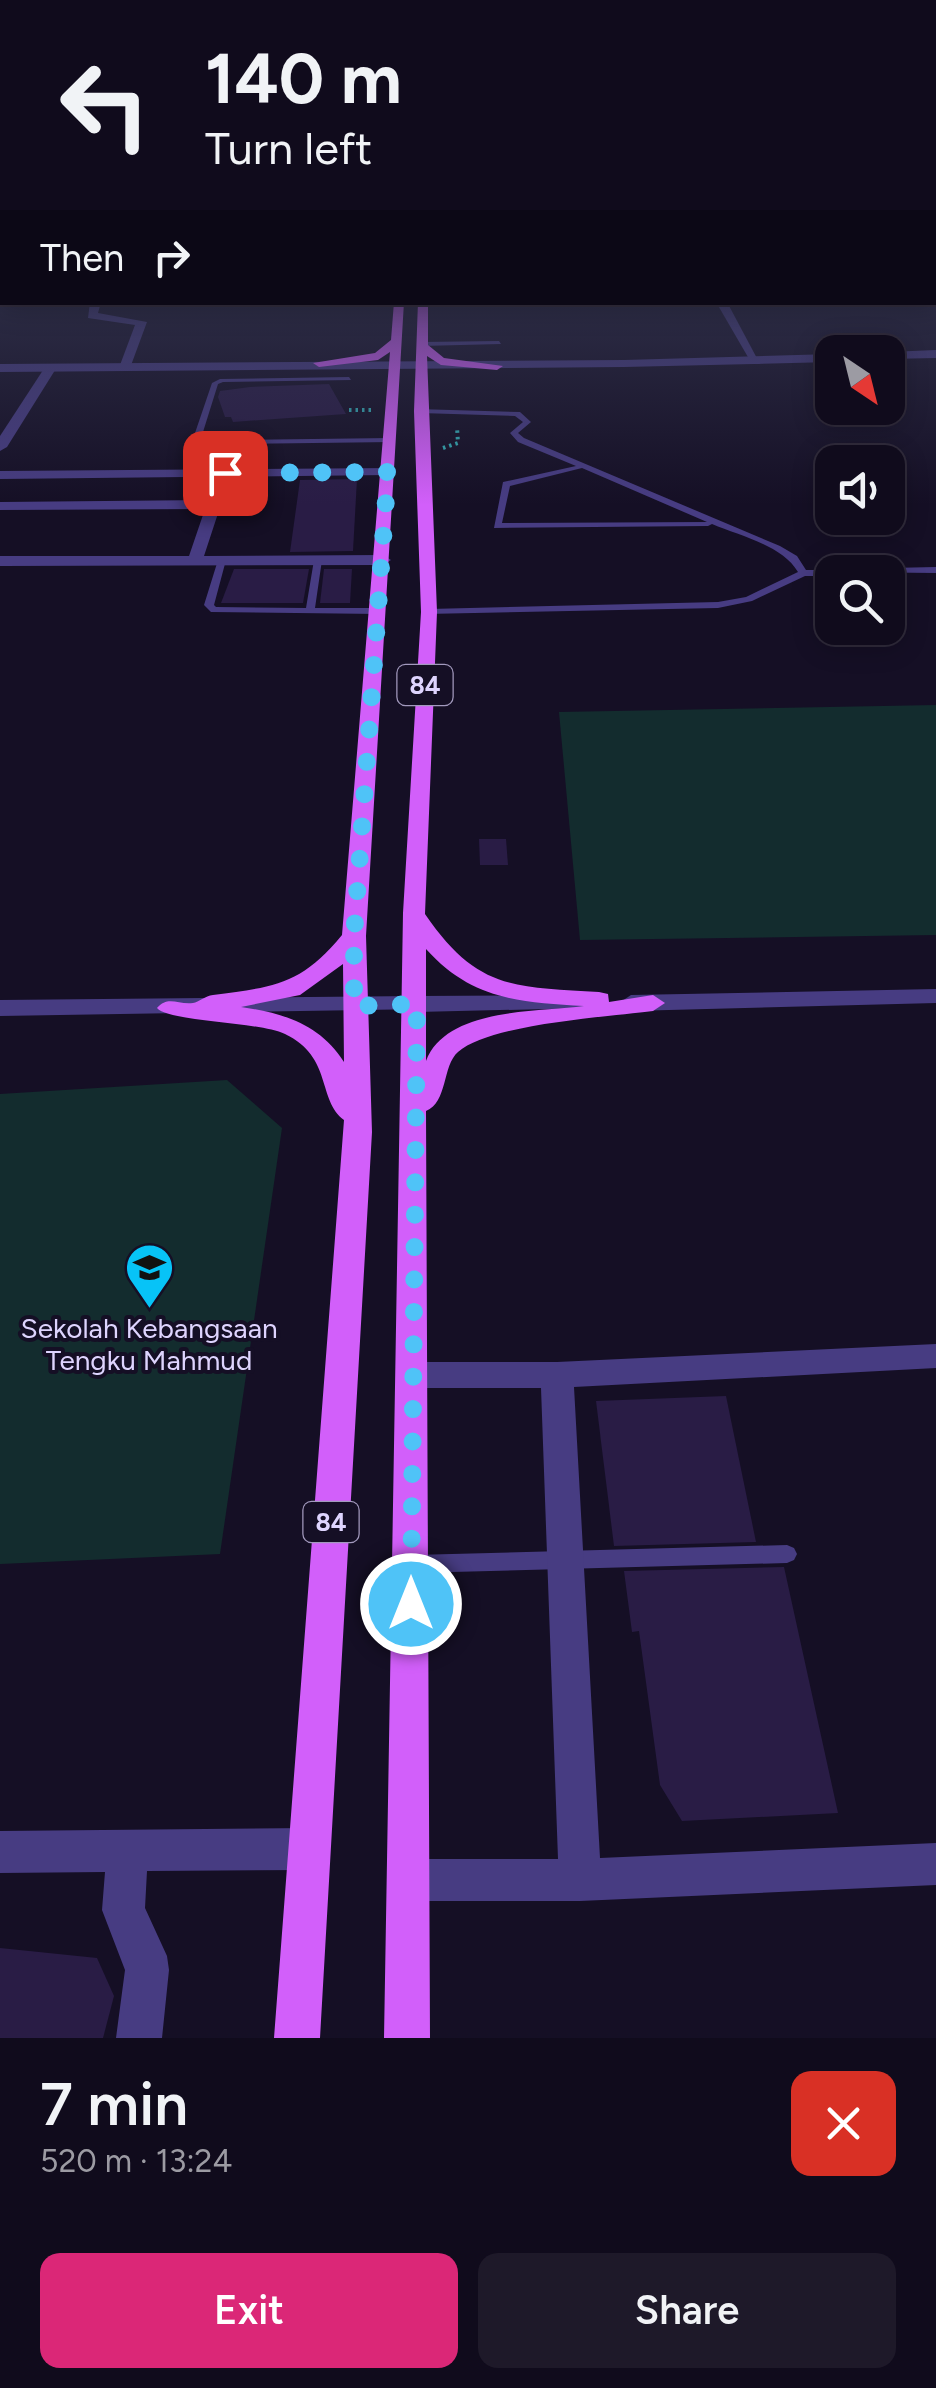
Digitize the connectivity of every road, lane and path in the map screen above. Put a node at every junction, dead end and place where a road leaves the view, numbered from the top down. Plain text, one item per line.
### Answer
1 (92, 315) edge
2 (398, 315) edge
3 (423, 315) edge
4 (729, 315) edge
5 (395, 342) junction
6 (499, 343) dead end
7 (936, 354) edge
8 (905, 355) edge
9 (815, 359) edge
10 (421, 360) junction
11 (756, 362) junction
12 (228, 363) junction
13 (289, 363) junction
14 (320, 363) junction
15 (357, 364) joint
16 (126, 365) junction
17 (498, 366) junction
18 (51, 367) junction
19 (0, 368) edge
20 (394, 371) junction
21 (349, 379) dead end
22 (222, 380) junction
23 (285, 380) junction
24 (420, 411) junction
25 (390, 440) junction
26 (0, 447) edge
27 (579, 468) junction
28 (388, 472) junction
29 (225, 473) junction
30 (0, 475) edge
31 (214, 504) junction
32 (0, 506) edge
33 (718, 524) junction
34 (195, 560) junction
35 (222, 560) junction
36 (318, 560) junction
37 (384, 560) junction
38 (0, 562) edge
39 (936, 570) edge
40 (905, 571) edge
41 (803, 574) junction
42 (815, 574) edge
43 (310, 611) junction
44 (380, 611) junction
45 (429, 612) junction
46 (414, 914) junction
47 (354, 936) junction
48 (936, 996) edge
49 (654, 1003) junction
50 (417, 1004) junction
51 (354, 1006) junction
52 (0, 1008) edge
53 (169, 1008) junction
54 (416, 1122) junction
55 (358, 1132) junction
56 (936, 1356) edge
57 (557, 1374) junction
58 (413, 1375) junction
59 (788, 1554) dead end
60 (565, 1560) junction
61 (412, 1564) junction
62 (309, 1849) junction
63 (0, 1852) edge
64 (128, 1852) junction
65 (936, 1864) edge
66 (408, 1880) junction
67 (580, 1880) junction
68 (139, 2038) edge
69 (296, 2038) edge
70 (406, 2038) edge

1 - 16 street
2 - 5 main road, 84
3 - 10 main road, 84
4 - 11 street
5 - 14 main road
5 - 20 main road, 84
6 - 10 lane
7 - 8 street
9 - 11 street
10 - 17 main road
10 - 17 main road
10 - 20 street
10 - 24 main road, 84
11 - 17 street
12 - 13 street
12 - 16 street
12 - 22 lane
13 - 14 street
13 - 23 lane
14 - 15 street
15 - 20 main road
16 - 18 street
18 - 19 street
18 - 26 street
20 - 25 main road, 84
21 - 23 lane
22 - 23 lane
22 - 25 lane
24 - 27 lane
24 - 45 main road, 84
25 - 28 main road, 84
27 - 33 lane
27 - 33 lane
28 - 29 street
28 - 37 main road, 84
29 - 30 street
29 - 31 street
31 - 32 street
31 - 34 street
33 - 41 lane
34 - 35 street
34 - 38 street
35 - 36 street
35 - 43 lane
36 - 37 street
36 - 43 lane
37 - 44 main road, 84
39 - 40 lane
41 - 42 lane
41 - 45 lane
43 - 44 lane
44 - 47 main road, 84
45 - 46 main road, 84
46 - 49 main road
46 - 50 main road, 84
47 - 51 main road, 84
47 - 53 main road
48 - 49 street
49 - 50 street
49 - 54 main road
50 - 51 street
50 - 54 main road, 84
51 - 53 street
51 - 55 main road, 84
52 - 53 street
53 - 55 main road
54 - 58 main road, 84
55 - 62 main road, 84
56 - 57 street
57 - 58 street
57 - 60 street
58 - 61 main road, 84
59 - 60 lane
60 - 61 lane
60 - 67 street
61 - 66 main road, 84
62 - 64 street
62 - 69 main road, 84
63 - 64 street
64 - 68 street
65 - 67 street
66 - 67 street
66 - 70 main road, 84

